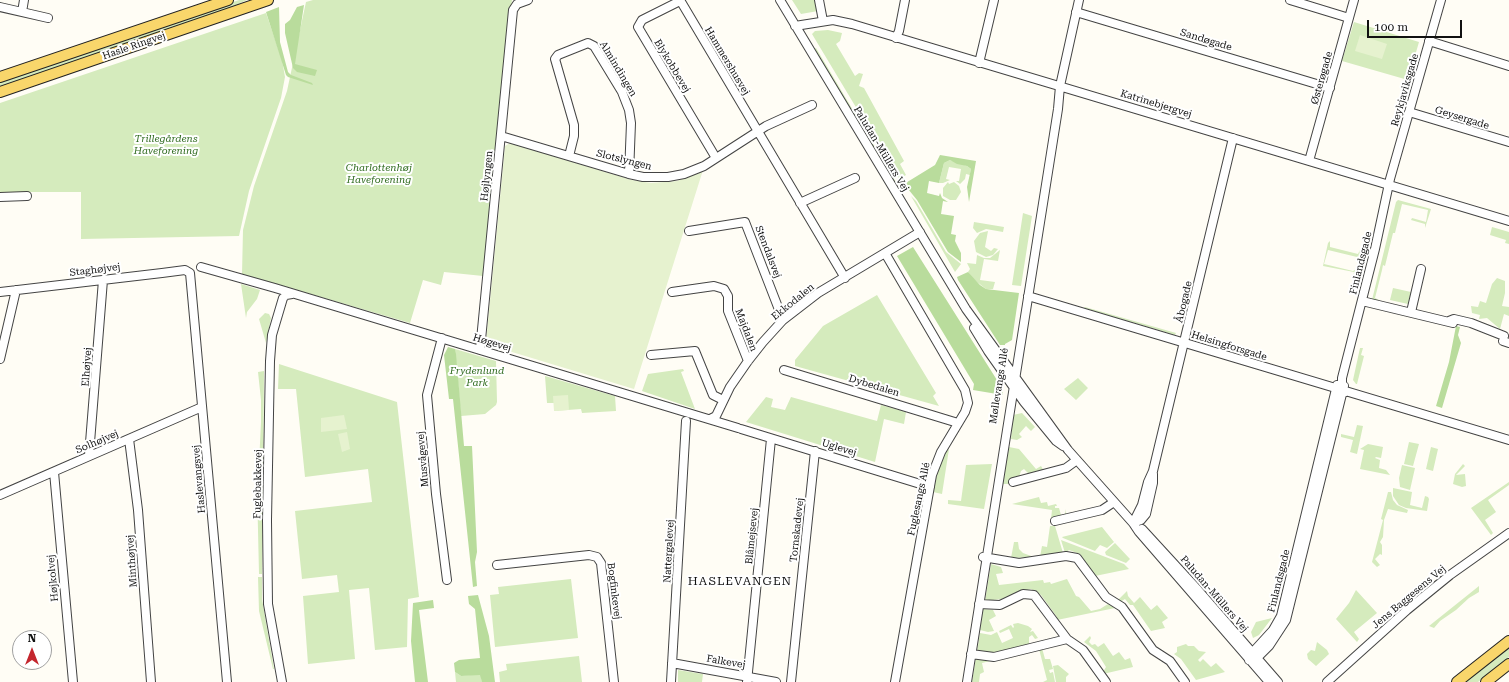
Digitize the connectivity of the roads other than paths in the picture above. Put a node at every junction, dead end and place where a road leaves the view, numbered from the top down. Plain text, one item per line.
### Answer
1 (24, 0) edge
2 (228, 0) edge
3 (268, 0) edge
4 (528, 0) edge
5 (680, 0) edge
6 (780, 0) edge
7 (819, 0) edge
8 (905, 0) edge
9 (994, 0) edge
10 (1079, 0) edge
11 (1290, 0) edge
12 (1354, 0) edge
13 (1441, 0) edge
14 (0, 7) edge
15 (22, 12) junction
16 (1076, 12) junction
17 (48, 18) dead end
18 (1349, 18) junction
19 (823, 21) junction
20 (795, 26) junction
21 (896, 38) junction
22 (1429, 41) junction
23 (981, 56) junction
24 (1509, 66) edge
25 (0, 77) edge
26 (1330, 88) junction
27 (1059, 90) junction
28 (0, 92) edge
29 (812, 105) dead end
30 (1409, 112) junction
31 (758, 132) junction
32 (501, 136) junction
33 (1233, 138) junction
34 (1509, 142) edge
35 (569, 156) junction
36 (716, 158) junction
37 (1309, 161) junction
38 (629, 174) junction
39 (855, 178) dead end
40 (1389, 186) junction
41 (27, 196) dead end
42 (0, 197) edge
43 (800, 203) junction
44 (1509, 221) edge
45 (689, 231) dead end
46 (920, 232) junction
47 (885, 253) junction
48 (201, 267) dead end
49 (1421, 269) dead end
50 (191, 275) joint
51 (845, 278) junction
52 (103, 280) junction
53 (16, 290) junction
54 (0, 292) edge
55 (672, 292) dead end
56 (292, 294) junction
57 (1028, 296) junction
58 (1362, 301) junction
59 (1411, 312) junction
60 (783, 320) junction
61 (442, 338) junction
62 (1505, 340) edge
63 (1184, 343) junction
64 (480, 350) junction
65 (650, 355) dead end
66 (0, 359) edge
67 (748, 361) junction
68 (784, 370) dead end
69 (1012, 380) junction
70 (1339, 390) junction
71 (724, 400) junction
72 (202, 407) junction
73 (710, 419) junction
74 (686, 421) dead end
75 (958, 423) junction
76 (739, 428) joint
77 (129, 439) junction
78 (771, 439) junction
79 (1509, 440) edge
80 (815, 451) junction
81 (90, 455) junction
82 (1077, 460) junction
83 (54, 472) junction
84 (1013, 482) dead end
85 (930, 487) junction
86 (0, 495) edge
87 (1114, 502) junction
88 (1055, 522) dead end
89 (1133, 523) junction
90 (1509, 533) edge
91 (984, 558) junction
92 (497, 565) dead end
93 (447, 580) dead end
94 (979, 604) junction
95 (1067, 639) junction
96 (1509, 641) edge
97 (971, 654) junction
98 (1253, 657) junction
99 (672, 663) junction
100 (1509, 664) edge
101 (748, 679) edge
102 (73, 682) edge
103 (151, 682) edge
104 (227, 682) edge
105 (282, 682) edge
106 (614, 682) edge
107 (671, 682) edge
108 (776, 682) edge
109 (792, 682) edge
110 (895, 682) edge
111 (962, 682) edge
112 (966, 682) edge
113 (1106, 682) edge
114 (1185, 682) edge
115 (1268, 682) edge
116 (1278, 682) edge
117 (1327, 682) edge
118 (1457, 682) edge
119 (1486, 682) edge

1 - 15 street
2 - 25 main road, Hasle Ringvej
3 - 28 main road, Hasle Ringvej
4 - 32 street, Højlyngen
5 - 31 street, Hammershusvej
5 - 36 street, Blykobbevej
6 - 20 street, Paludan-Müllers Vej
7 - 19 street
8 - 21 street
9 - 23 street
10 - 16 street, Møllevangs Allé
11 - 18 street
12 - 18 street, Østerøgade
13 - 22 street, Reykjaviksgade
14 - 15 street
15 - 17 street
16 - 26 street, Sandøgade
16 - 27 street, Møllevangs Allé
18 - 26 street, Østerøgade
19 - 20 street, Katrinebjergvej
19 - 21 street, Katrinebjergvej
20 - 46 street, Paludan-Müllers Vej
21 - 23 street, Katrinebjergvej
22 - 24 street
22 - 30 street, Reykjaviksgade
23 - 27 street, Katrinebjergvej
26 - 37 street, Østerøgade
27 - 33 street, Katrinebjergvej
27 - 57 street, Møllevangs Allé
27 - 69 street, Møllevangs Allé
29 - 31 street
30 - 34 street, Geysergade
30 - 40 street, Reykjaviksgade
31 - 36 street, Slotslyngen
31 - 43 street, Hammershusvej
32 - 35 street, Slotslyngen
32 - 64 street, Højlyngen
33 - 37 street, Katrinebjergvej
33 - 63 street, Åbogade
35 - 38 street, Slotslyngen
35 - 38 street, Almindingen
36 - 38 street, Slotslyngen
37 - 40 street, Katrinebjergvej
39 - 43 street
40 - 44 street, Katrinebjergvej
40 - 58 street, Finlandsgade
41 - 42 street
43 - 51 street, Hammershusvej
45 - 60 street, Stendalsvej
46 - 47 street, Ekkodalen
46 - 69 street, Paludan-Müllers Vej
47 - 51 street, Ekkodalen
47 - 75 street, Fuglesangs Allé
48 - 56 street, Høgevej
49 - 59 street
50 - 52 street, Staghøjvej
50 - 72 street, Haslevangsvej
51 - 60 street, Ekkodalen
52 - 53 street, Staghøjvej
52 - 81 street, Elhøjvej
53 - 54 street, Staghøjvej
53 - 66 street
55 - 67 street, Majdalen
56 - 61 street, Høgevej
56 - 105 street, Fuglebakkevej
57 - 63 street, Helsingforsgade
57 - 69 street, Møllevangs Allé
58 - 59 street
58 - 70 street, Finlandsgade
59 - 62 street
60 - 67 street, Ekkodalen
61 - 64 street, Høgevej
61 - 93 street, Musvågevej
63 - 70 street, Helsingforsgade
63 - 89 street, Åbogade
64 - 73 street, Høgevej
65 - 71 street
67 - 71 street, Ekkodalen
68 - 75 street, Dybedalen
69 - 82 street, Paludan-Müllers Vej
69 - 91 street, Møllevangs Allé
70 - 79 street, Helsingforsgade
70 - 98 street, Finlandsgade
70 - 98 street, Finlandsgade
71 - 73 street, Ekkodalen
72 - 77 street, Solhøjvej
72 - 104 street, Haslevangsvej
73 - 76 street, Høgevej
74 - 99 street, Nattergalevej
75 - 85 street, Fuglesangs Allé
76 - 78 street, Uglevej
77 - 81 street, Solhøjvej
77 - 103 street, Minthøjvej
78 - 80 street, Uglevej
78 - 101 street, Blåmejsevej
80 - 85 street, Uglevej
80 - 109 street, Tornskadevej
81 - 83 street, Solhøjvej
82 - 84 street
82 - 87 street, Paludan-Müllers Vej
83 - 86 street, Solhøjvej
83 - 102 street, Højkolvej
85 - 110 street, Fuglesangs Allé
87 - 88 street
87 - 89 street, Paludan-Müllers Vej
89 - 98 street, Paludan-Müllers Vej
90 - 117 street, Jens Baggesens Vej
91 - 94 street, Møllevangs Allé
91 - 111 street, Møllevangs Allé
91 - 114 street
92 - 106 street, Bogfinkevej
94 - 95 street
94 - 97 street, Møllevangs Allé
95 - 97 street
95 - 113 street
96 - 118 main road
97 - 112 street, Møllevangs Allé
98 - 115 street, Paludan-Müllers Vej
98 - 116 street, Paludan-Müllers Vej
99 - 101 street, Falkevej
99 - 107 street, Nattergalevej
100 - 119 main road
101 - 108 street, Falkevej

